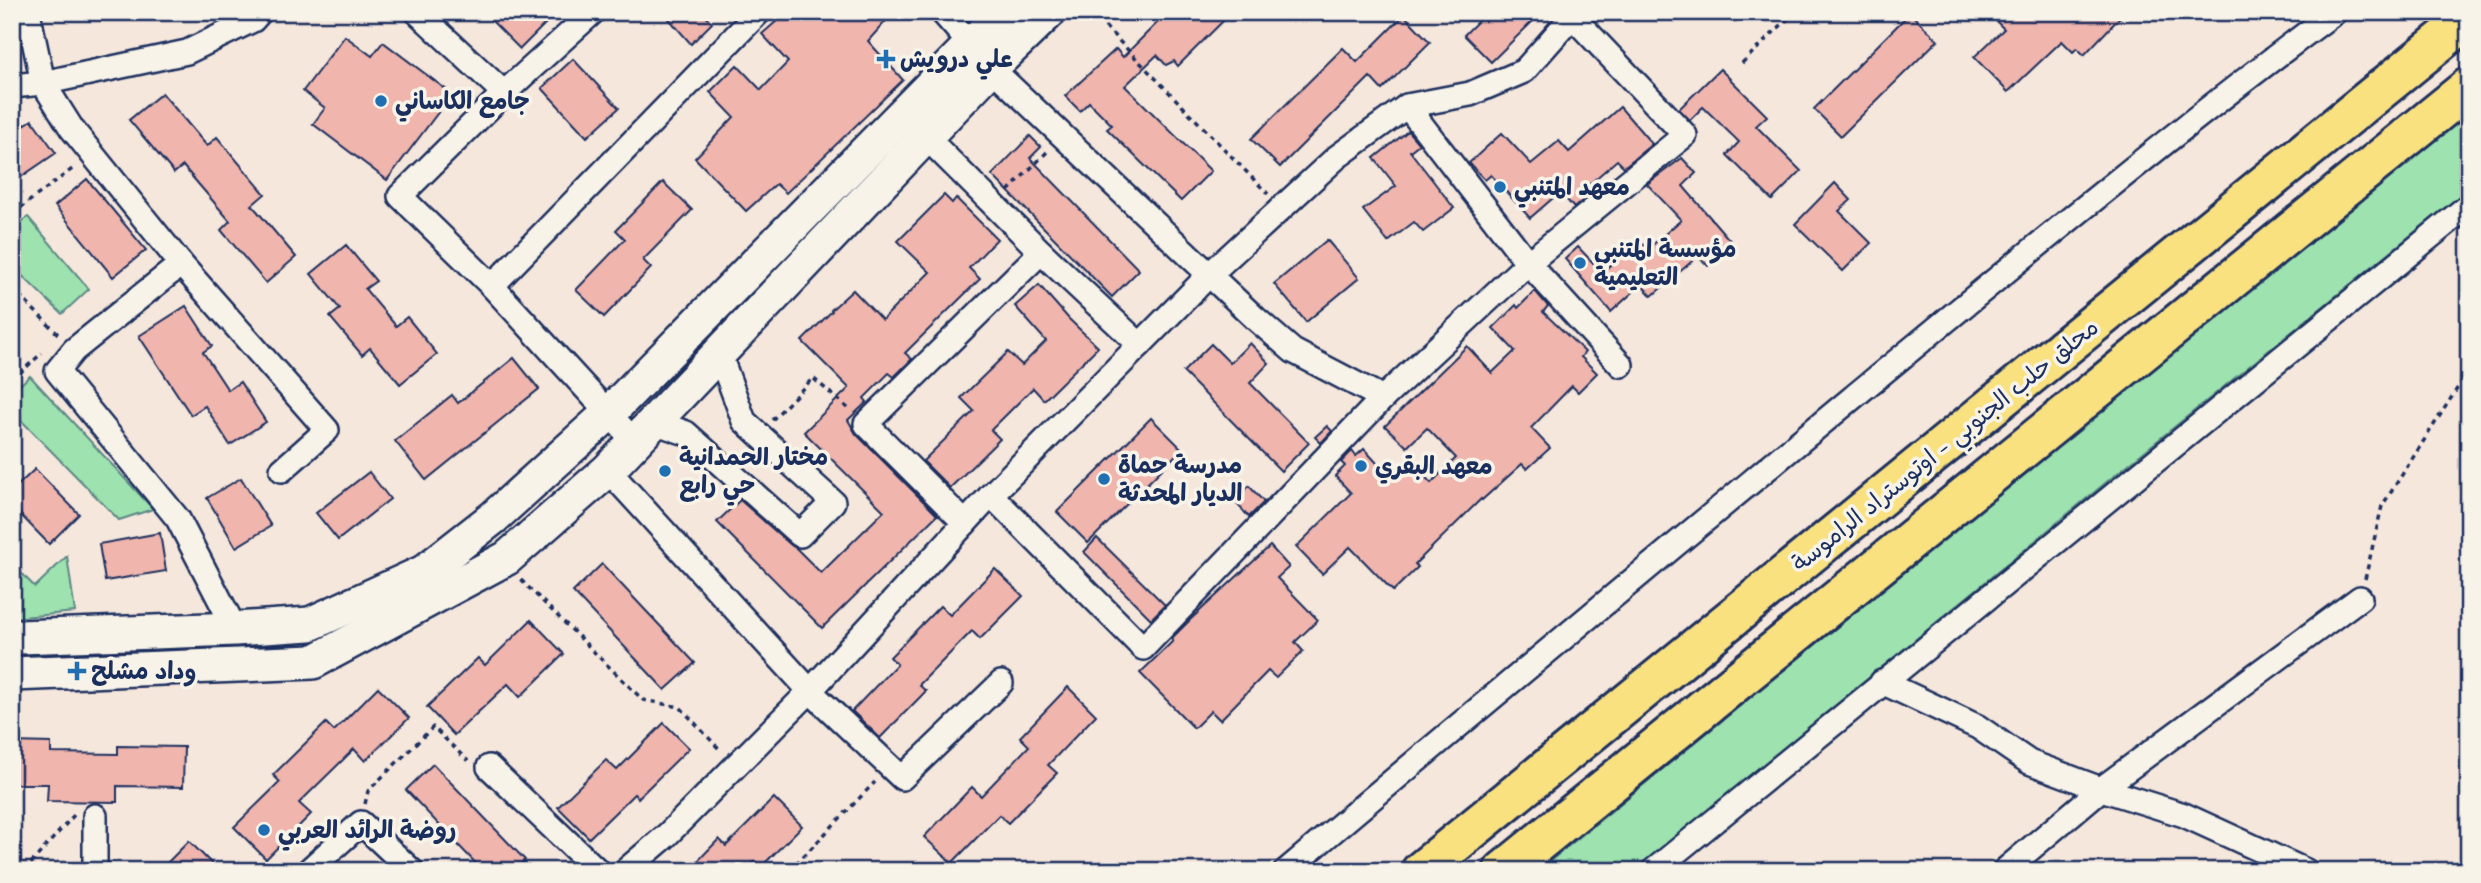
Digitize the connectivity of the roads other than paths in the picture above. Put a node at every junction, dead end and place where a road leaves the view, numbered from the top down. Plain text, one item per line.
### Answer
1 (28, 12) edge
2 (260, 12) edge
3 (417, 12) edge
4 (593, 12) edge
5 (759, 12) edge
6 (942, 12) edge
7 (1003, 12) edge
8 (1049, 12) edge
9 (2335, 12) edge
10 (1574, 14) edge
11 (2469, 18) edge
12 (981, 56) junction
13 (43, 83) junction
14 (12, 86) edge
15 (2469, 87) edge
16 (504, 93) junction
17 (1408, 106) junction
18 (926, 136) junction
19 (2469, 205) edge
20 (1041, 252) junction
21 (1528, 263) junction
22 (181, 264) junction
23 (1210, 274) junction
24 (492, 286) junction
25 (1140, 345) junction
26 (719, 353) junction
27 (1621, 365) dead end
28 (1383, 398) junction
29 (608, 414) junction
30 (645, 432) junction
31 (282, 470) dead end
32 (608, 470) junction
33 (991, 495) junction
34 (965, 523) junction
35 (2360, 598) road end
36 (235, 629) junction
37 (12, 635) edge
38 (12, 674) edge
39 (1882, 682) junction
40 (1002, 683) dead end
41 (810, 691) junction
42 (489, 767) road end
43 (2101, 789) junction
44 (95, 816) road end
45 (95, 871) edge
46 (308, 871) edge
47 (412, 871) edge
48 (598, 871) edge
49 (625, 871) edge
50 (1286, 871) edge
51 (1421, 871) edge
52 (1503, 871) edge
53 (1653, 871) edge
54 (2004, 871) edge
55 (2306, 871) edge

1 - 13 street
2 - 13 street
3 - 16 street
4 - 16 street
5 - 24 street
6 - 12 street
7 - 12 main road
8 - 12 main road
9 - 50 street
10 - 17 street
10 - 21 street
11 - 51 highway, محلق حلب الجنوبي - اوتوستراد الراموسة
12 - 18 main road
12 - 23 street
12 - 29 main road
13 - 14 street
13 - 22 street
15 - 52 highway
16 - 24 street
17 - 21 street
17 - 23 street
18 - 20 street
18 - 26 main road
19 - 39 street
20 - 25 street
20 - 34 street
21 - 27 street
21 - 28 street
22 - 31 street
22 - 36 street
23 - 25 street
23 - 28 street
24 - 29 street
25 - 33 street
26 - 30 main road
26 - 30 street
28 - 33 street
29 - 30 street
29 - 36 main road
30 - 32 main road
32 - 38 main road
32 - 41 street
33 - 34 street
34 - 41 street
35 - 43 street
36 - 37 main road
39 - 43 street
39 - 53 street
40 - 41 street
41 - 49 street
42 - 48 street
43 - 54 street
43 - 55 street
44 - 45 street
46 - 47 street

